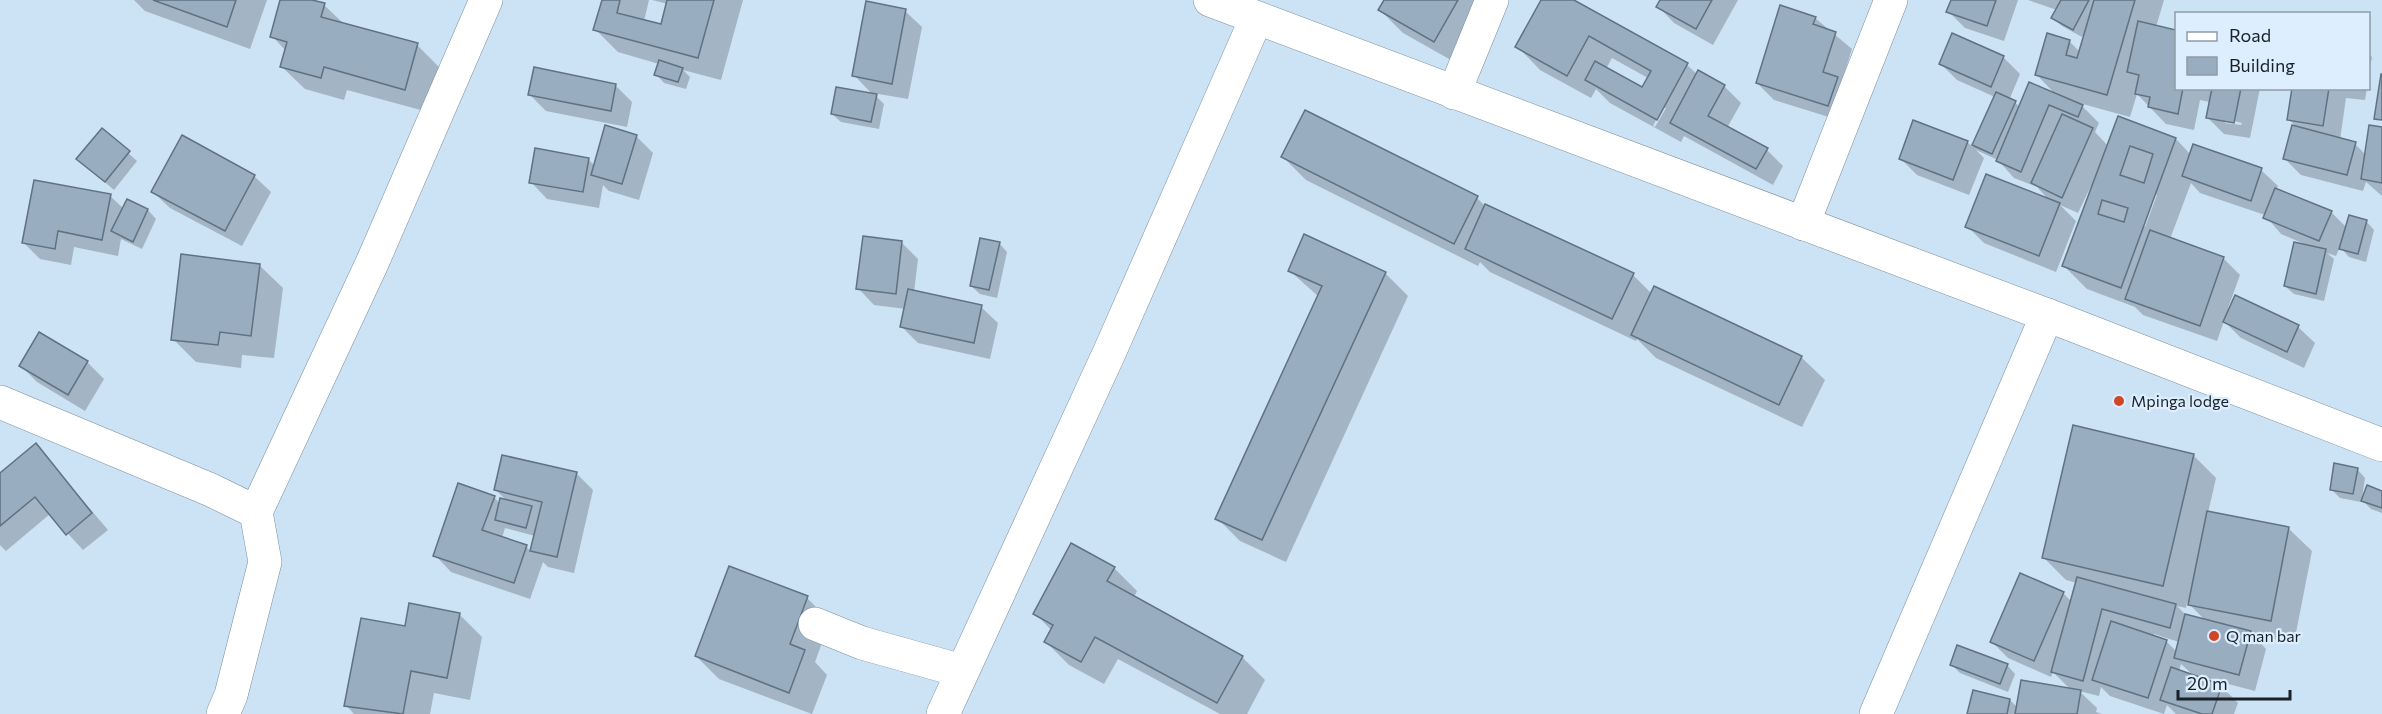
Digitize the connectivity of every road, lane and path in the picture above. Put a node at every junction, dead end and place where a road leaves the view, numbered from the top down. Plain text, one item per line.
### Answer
1 (486, 0) edge
2 (1210, 0) edge
3 (1492, 0) edge
4 (1891, 0) edge
5 (1256, 19) junction
6 (1454, 93) junction
7 (1803, 224) junction
8 (2047, 315) junction
9 (0, 402) edge
10 (2382, 445) edge
11 (256, 512) junction
12 (815, 624) dead end
13 (963, 671) junction
14 (223, 714) edge
15 (943, 714) edge
16 (1876, 714) edge

1 - 11 street
2 - 5 street
3 - 6 street
4 - 7 street
5 - 6 street
5 - 13 street
6 - 7 street
7 - 8 street
8 - 10 street
8 - 16 street
9 - 11 street
11 - 14 street
12 - 13 street
13 - 15 street

